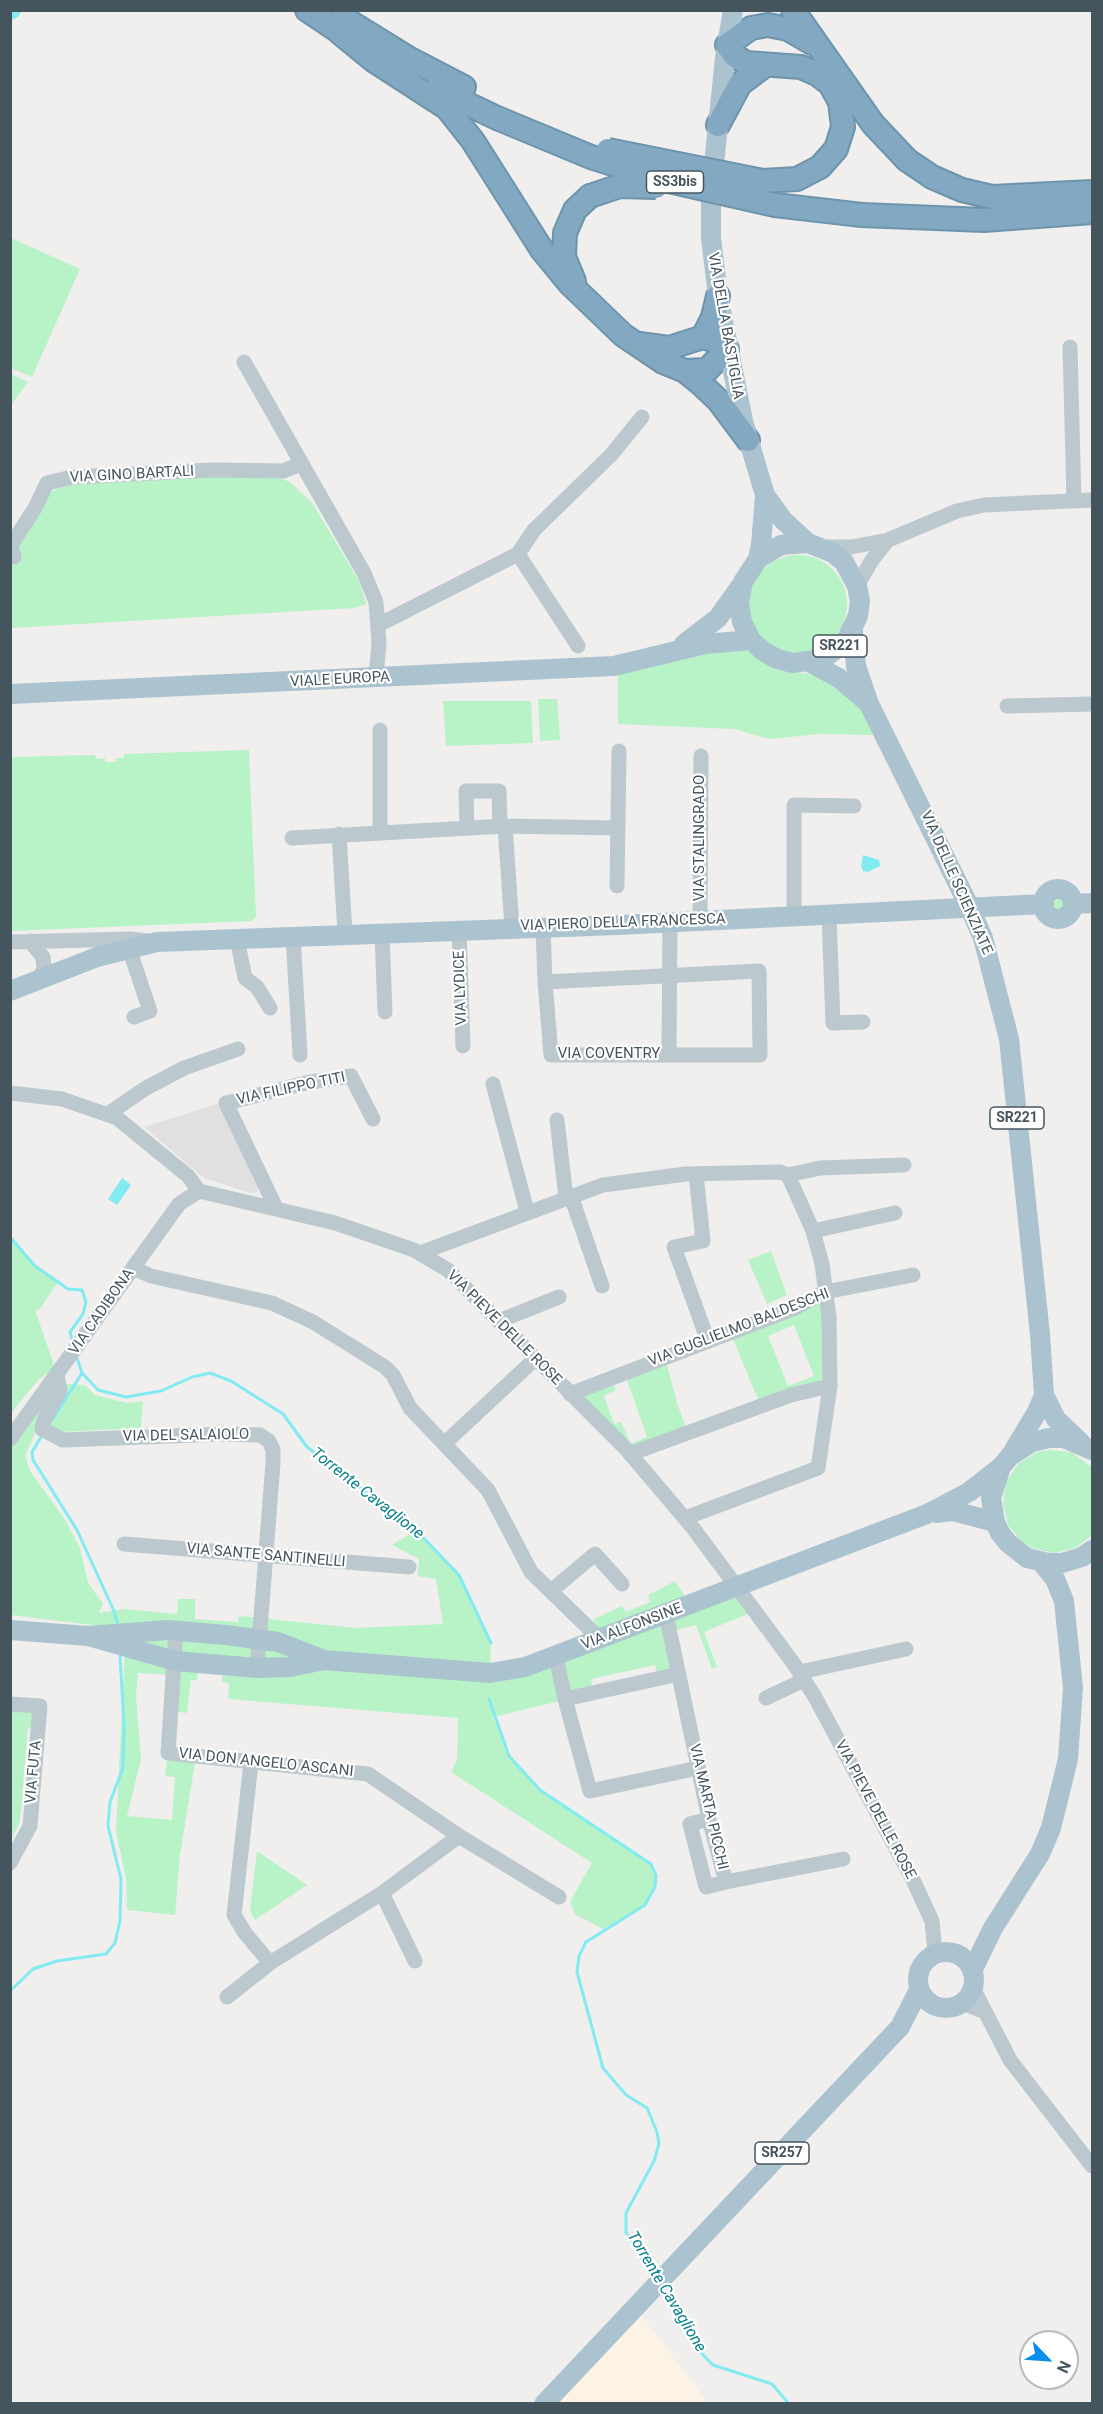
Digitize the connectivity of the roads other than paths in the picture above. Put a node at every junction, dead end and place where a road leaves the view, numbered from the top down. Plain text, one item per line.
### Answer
1 (307, 10) edge
2 (733, 10) edge
3 (793, 10) edge
4 (340, 22) edge
5 (727, 45) junction
6 (816, 45) junction
7 (764, 66) junction
8 (500, 112) junction
9 (718, 125) junction
10 (608, 150) junction
11 (1092, 192) edge
12 (1092, 198) edge
13 (775, 205) junction
14 (863, 208) junction
15 (1092, 212) edge
16 (718, 296) junction
17 (588, 302) junction
18 (703, 338) junction
19 (634, 342) junction
20 (1070, 347) dead end
21 (727, 349) junction
22 (244, 362) dead end
23 (685, 371) junction
24 (642, 417) dead end
25 (748, 440) junction
26 (301, 464) junction
27 (765, 495) junction
28 (1092, 500) edge
29 (1074, 501) junction
30 (888, 540) junction
31 (815, 545) junction
32 (518, 554) junction
33 (14, 557) dead end
34 (758, 559) junction
35 (743, 582) junction
36 (857, 586) junction
37 (378, 624) junction
38 (853, 631) junction
39 (751, 640) junction
40 (578, 646) dead end
41 (668, 653) junction
42 (809, 662) junction
43 (376, 678) junction
44 (10, 694) edge
45 (869, 704) junction
46 (1092, 704) edge
47 (1007, 706) dead end
48 (380, 729) dead end
49 (619, 751) dead end
50 (700, 756) dead end
51 (854, 806) dead end
52 (503, 826) junction
53 (467, 828) junction
54 (618, 828) junction
55 (380, 832) junction
56 (339, 834) junction
57 (292, 838) dead end
58 (617, 886) dead end
59 (1083, 904) edge
60 (829, 915) junction
61 (794, 917) junction
62 (699, 920) junction
63 (670, 922) junction
64 (543, 926) junction
65 (512, 927) junction
66 (459, 930) junction
67 (345, 933) junction
68 (382, 933) junction
69 (293, 936) junction
70 (237, 939) junction
71 (30, 941) junction
72 (10, 942) edge
73 (157, 942) junction
74 (129, 948) junction
75 (670, 977) junction
76 (39, 979) junction
77 (545, 981) junction
78 (10, 991) edge
79 (270, 1008) dead end
80 (385, 1012) dead end
81 (134, 1017) dead end
82 (863, 1022) dead end
83 (463, 1046) dead end
84 (238, 1049) dead end
85 (669, 1054) junction
86 (300, 1055) dead end
87 (493, 1084) dead end
88 (10, 1093) edge
89 (108, 1114) junction
90 (373, 1119) dead end
91 (557, 1120) dead end
92 (904, 1166) dead end
93 (696, 1174) junction
94 (788, 1175) junction
95 (199, 1191) junction
96 (568, 1197) junction
97 (276, 1208) junction
98 (527, 1212) junction
99 (895, 1213) dead end
100 (813, 1231) junction
101 (420, 1253) junction
102 (133, 1268) junction
103 (913, 1275) dead end
104 (602, 1286) dead end
105 (825, 1292) junction
106 (559, 1297) dead end
107 (499, 1322) junction
108 (708, 1341) junction
109 (535, 1359) junction
110 (61, 1369) junction
111 (830, 1386) junction
112 (570, 1394) junction
113 (1044, 1395) junction
114 (10, 1439) edge
115 (444, 1444) junction
116 (1090, 1449) edge
117 (630, 1454) junction
118 (1005, 1462) junction
119 (927, 1514) junction
120 (686, 1518) junction
121 (995, 1522) junction
122 (124, 1544) dead end
123 (1087, 1554) edge
124 (266, 1556) junction
125 (1041, 1562) junction
126 (409, 1567) dead end
127 (622, 1584) dead end
128 (736, 1585) junction
129 (551, 1591) junction
130 (1064, 1601) junction
131 (666, 1614) junction
132 (10, 1630) edge
133 (176, 1631) junction
134 (88, 1636) junction
135 (259, 1638) junction
136 (601, 1640) junction
137 (906, 1649) dead end
138 (556, 1657) junction
139 (324, 1660) junction
140 (174, 1661) junction
141 (257, 1668) junction
142 (679, 1674) junction
143 (802, 1676) junction
144 (766, 1698) dead end
145 (565, 1699) junction
146 (10, 1704) edge
147 (251, 1763) junction
148 (698, 1768) junction
149 (459, 1836) junction
150 (843, 1858) dead end
151 (10, 1863) edge
152 (382, 1893) junction
153 (559, 1897) dead end
154 (993, 1929) junction
155 (948, 1953) junction
156 (415, 1961) dead end
157 (270, 1963) junction
158 (920, 1990) junction
159 (963, 1992) junction
160 (227, 1997) dead end
161 (900, 2027) junction
162 (1092, 2166) edge
163 (544, 2403) edge

1 - 4 highway, SS3bis
2 - 5 main road, VIA DELLA BASTIGLIA / SR221
3 - 6 highway
4 - 8 highway, SS3bis
4 - 17 highway
5 - 6 highway
5 - 7 highway
5 - 9 main road, VIA DELLA BASTIGLIA / SR221
6 - 11 highway
7 - 9 highway
7 - 10 highway, bridge
8 - 10 highway, SS3bis
8 - 13 highway, SS3bis, bridge
9 - 16 main road, VIA DELLA BASTIGLIA / SR221
10 - 14 highway, SS3bis, bridge
12 - 14 highway, SS3bis
13 - 14 highway, SS3bis, bridge
13 - 17 highway, bridge
14 - 15 highway, SS3bis
16 - 18 highway
16 - 21 main road, VIA DELLA BASTIGLIA / SR221
17 - 19 highway
18 - 19 highway
18 - 21 highway
19 - 23 highway
20 - 29 street
21 - 23 highway
21 - 25 main road, VIA DELLA BASTIGLIA / SR221
22 - 26 street
23 - 25 highway
24 - 32 street
25 - 27 main road, VIA DELLA BASTIGLIA / SR221
26 - 33 street, VIA GINO BARTALI
26 - 37 street
27 - 31 main road, VIA DELLA BASTIGLIA / SR221
27 - 34 main road, VIA DELLA BASTIGLIA / SR221
28 - 29 street
29 - 30 street
30 - 31 street
30 - 36 street
31 - 34 main road, SR221
31 - 36 main road, SR221
32 - 37 street
32 - 40 street
34 - 35 main road, SR221
35 - 39 main road, SR221
35 - 41 main road, VIALE EUROPA
36 - 38 main road, SR221
37 - 43 street
38 - 42 main road, SR221
38 - 45 main road, VIA DELLE SCIENZIATE / SR221
39 - 41 main road, VIALE EUROPA
39 - 42 main road, SR221
41 - 43 main road, VIALE EUROPA
42 - 45 main road, VIA DELLE SCIENZIATE / SR221
43 - 44 main road, VIALE EUROPA
45 - 113 main road, VIA DELLE SCIENZIATE / SR221, bridge
46 - 47 street
48 - 55 street
49 - 54 street
50 - 62 street, VIA STALINGRADO
51 - 61 street
52 - 53 street
52 - 53 street
52 - 54 street
52 - 65 street
53 - 55 street
54 - 58 street
55 - 56 street
56 - 57 street
56 - 67 street
59 - 60 main road, VIA PIERO DELLA FRANCESCA
60 - 61 main road, VIA PIERO DELLA FRANCESCA
60 - 82 street
61 - 62 main road, VIA PIERO DELLA FRANCESCA
62 - 63 main road, VIA PIERO DELLA FRANCESCA
63 - 64 main road, VIA PIERO DELLA FRANCESCA
63 - 75 street, VIA COVENTRY
64 - 65 main road, VIA PIERO DELLA FRANCESCA
64 - 77 street, VIA COVENTRY
65 - 66 main road, VIA PIERO DELLA FRANCESCA
66 - 68 main road, VIA PIERO DELLA FRANCESCA
66 - 83 street, VIA LYDICE
67 - 68 main road, VIA PIERO DELLA FRANCESCA
67 - 69 main road, VIA PIERO DELLA FRANCESCA
68 - 80 street
69 - 70 main road, VIA PIERO DELLA FRANCESCA
69 - 86 street
70 - 73 main road, VIA PIERO DELLA FRANCESCA
70 - 79 street
71 - 72 street
71 - 73 street
71 - 76 street
73 - 74 main road, VIA PIERO DELLA FRANCESCA
74 - 76 main road, VIA PIERO DELLA FRANCESCA
74 - 81 street
75 - 77 street, VIA COVENTRY
75 - 85 street, VIA COVENTRY
75 - 85 street, VIA COVENTRY
76 - 78 main road, VIA PIERO DELLA FRANCESCA
77 - 85 street, VIA COVENTRY
84 - 89 street
87 - 98 street
88 - 89 street
89 - 95 street
90 - 97 street, VIA FILIPPO TITI
91 - 96 street
92 - 94 street
93 - 94 street
93 - 96 street
93 - 108 street
94 - 100 street
95 - 97 street, VIA PIEVE DELLE ROSE
95 - 102 street, VIA CADIBONA
96 - 98 street
96 - 104 street
97 - 101 street, VIA PIEVE DELLE ROSE
98 - 101 street
99 - 100 street
100 - 105 street
101 - 107 street, VIA PIEVE DELLE ROSE
102 - 110 street, VIA CADIBONA
102 - 115 street
103 - 105 street, VIA GUGLIELMO BALDESCHI
105 - 108 street, VIA GUGLIELMO BALDESCHI
105 - 111 street
106 - 107 street
107 - 109 street, VIA PIEVE DELLE ROSE
108 - 112 street, VIA GUGLIELMO BALDESCHI
109 - 112 street, VIA PIEVE DELLE ROSE
109 - 115 street
110 - 114 street, VIA CADIBONA
110 - 124 street, VIA DEL SALAIOLO
111 - 117 street
111 - 120 street
112 - 117 street, VIA PIEVE DELLE ROSE
113 - 116 main road, VIA DELLE SCIENZIATE / SR221
113 - 118 main road, VIA DELLE SCIENZIATE / SR221
115 - 129 street
116 - 118 main road
117 - 120 street, VIA PIEVE DELLE ROSE
118 - 119 main road, VIA ALFONSINE
118 - 121 main road
119 - 121 main road, VIA ALFONSINE
119 - 128 main road, VIA ALFONSINE
120 - 128 street, VIA PIEVE DELLE ROSE
121 - 125 main road
122 - 124 street, VIA SANTE SANTINELLI
123 - 125 main road
123 - 130 main road, SR257
124 - 126 street, VIA SANTE SANTINELLI
124 - 135 street, VIA DEL SALAIOLO
125 - 130 main road, SR257
127 - 129 street
128 - 131 main road, VIA ALFONSINE
128 - 143 street, VIA PIEVE DELLE ROSE
129 - 136 street
130 - 154 main road, SR257
131 - 136 main road, VIA ALFONSINE
131 - 142 street, VIA MARTA PICCHI
132 - 134 main road, VIA ALFONSINE
133 - 134 main road, VIA ALFONSINE
133 - 135 main road, VIA ALFONSINE
133 - 140 street, VIA DON ANGELO ASCANI
134 - 140 main road, VIA ALFONSINE
135 - 139 main road, VIA ALFONSINE
135 - 141 street, VIA DEL SALAIOLO
136 - 138 main road, VIA ALFONSINE
137 - 143 street
138 - 139 main road, VIA ALFONSINE
138 - 145 street
139 - 141 main road, VIA ALFONSINE
140 - 141 main road, VIA ALFONSINE
140 - 147 street, VIA DON ANGELO ASCANI
142 - 145 street
142 - 148 street, VIA MARTA PICCHI
143 - 144 street
143 - 155 street, VIA PIEVE DELLE ROSE
145 - 148 street
146 - 151 street, VIA FUTA
147 - 149 street, VIA DON ANGELO ASCANI
147 - 157 street
148 - 150 street, VIA MARTA PICCHI
149 - 152 street
149 - 153 street, VIA DON ANGELO ASCANI
152 - 156 street
152 - 157 street
154 - 155 main road, SR257
154 - 159 main road, SR257
155 - 158 main road, SR257
155 - 159 main road
157 - 160 street
158 - 159 main road
158 - 161 main road, SR257
159 - 161 main road, SR257
159 - 162 street
161 - 163 main road, SR257

